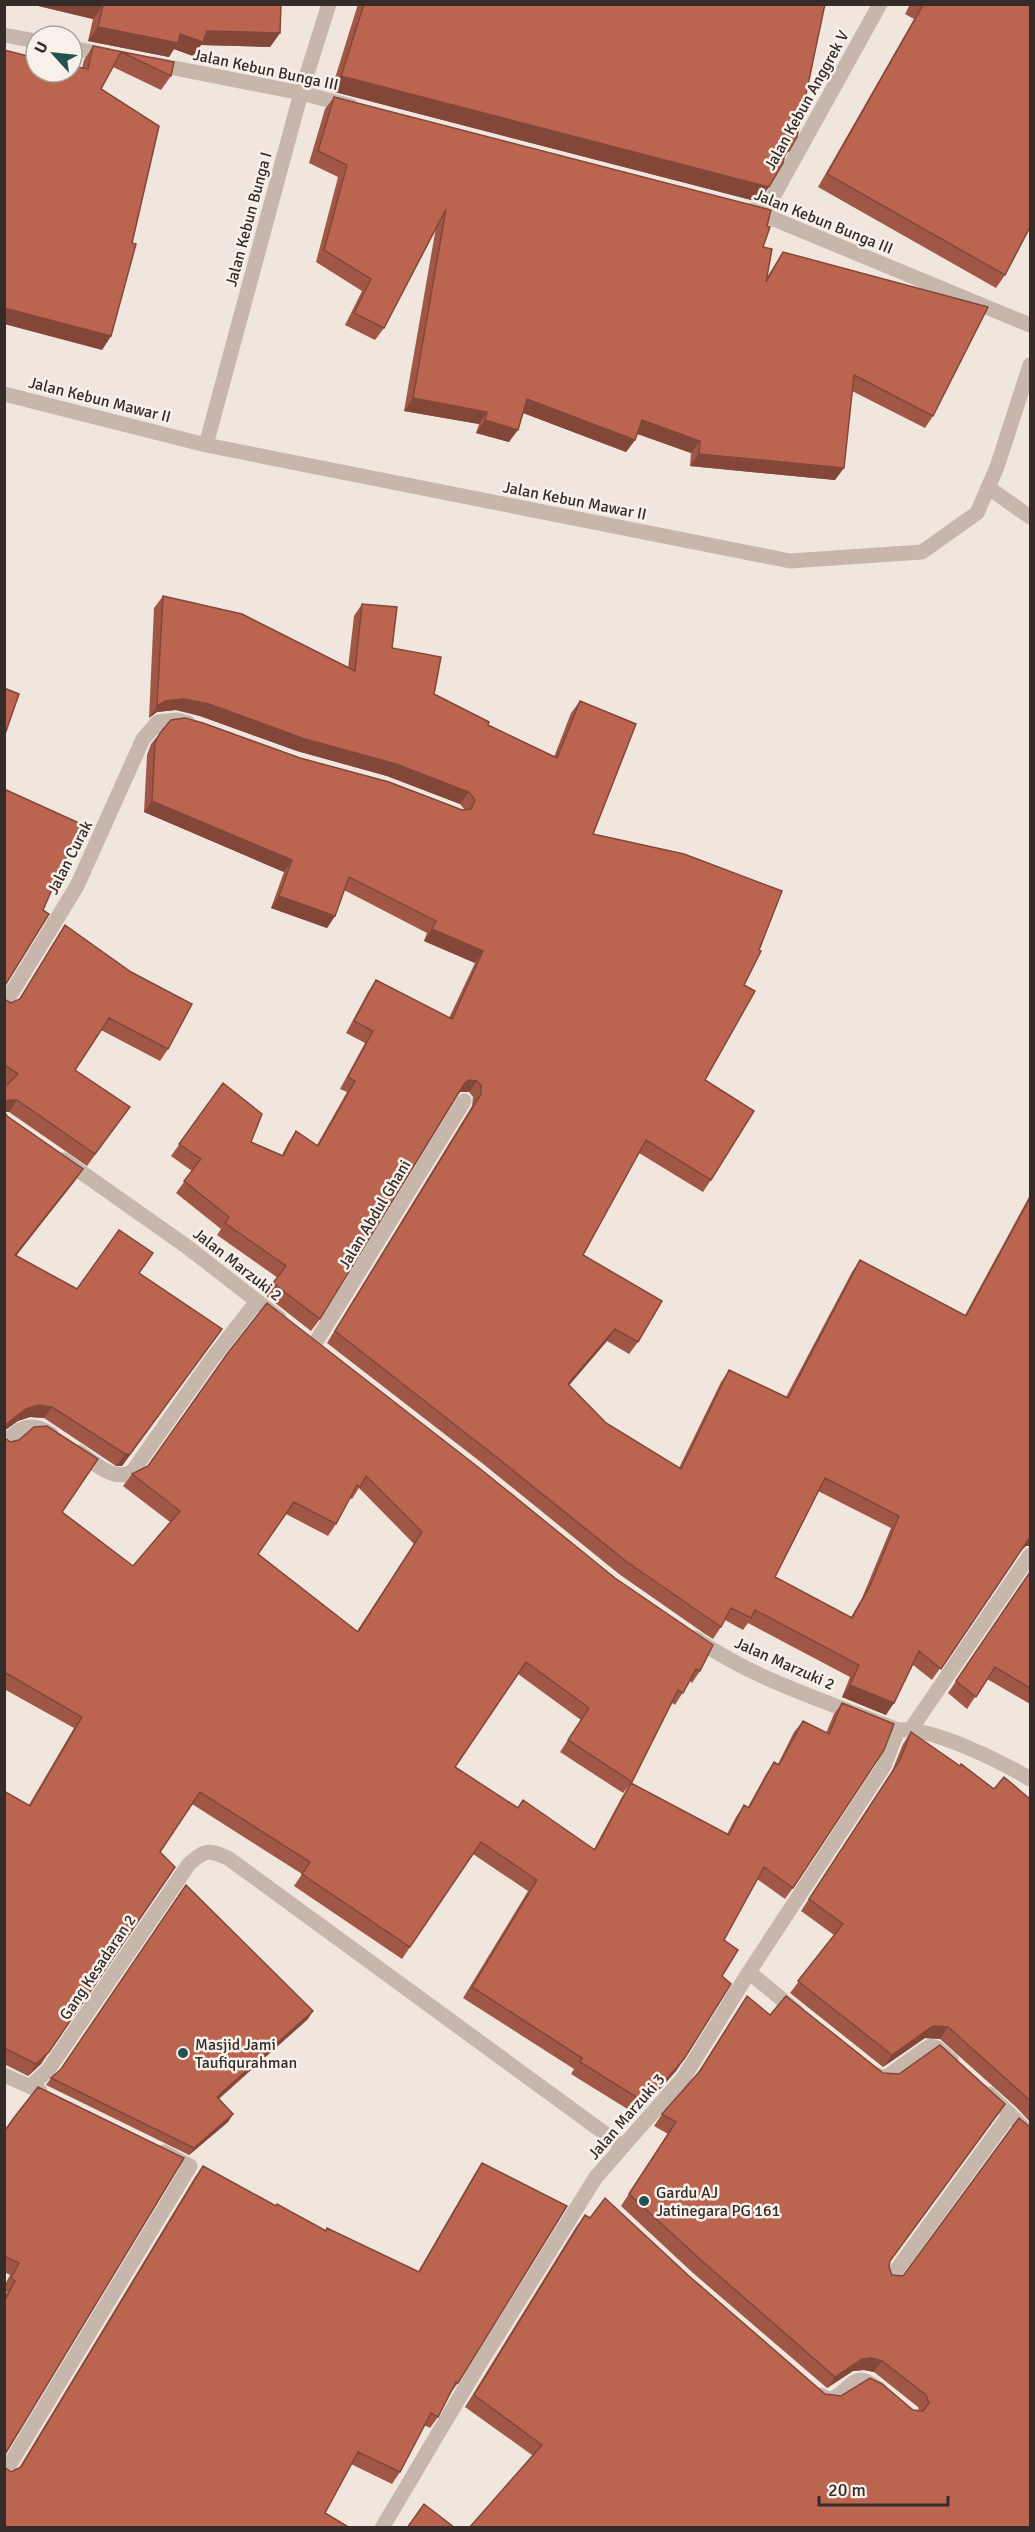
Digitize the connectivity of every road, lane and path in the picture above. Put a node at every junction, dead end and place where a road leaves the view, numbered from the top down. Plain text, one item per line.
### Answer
1 (329, 4) edge
2 (880, 4) edge
3 (4, 35) edge
4 (24, 39) edge
5 (84, 50) edge
6 (118, 57) edge
7 (141, 62) edge
8 (301, 93) junction
9 (370, 111) edge
10 (741, 207) edge
11 (764, 213) junction
12 (1030, 325) edge
13 (1030, 365) edge
14 (4, 394) edge
15 (206, 445) junction
16 (989, 488) junction
17 (1030, 517) edge
18 (198, 725) edge
19 (4, 1005) edge
20 (464, 1101) edge
21 (51, 1151) edge
22 (257, 1301) junction
23 (319, 1349) joint
24 (4, 1444) edge
25 (1030, 1555) edge
26 (683, 1630) edge
27 (904, 1730) junction
28 (1030, 1779) edge
29 (749, 1972) junction
30 (807, 2020) edge
31 (863, 2065) edge
32 (963, 2071) edge
33 (4, 2075) edge
34 (31, 2086) junction
35 (981, 2087) edge
36 (51, 2097) edge
37 (1010, 2114) junction
38 (1030, 2134) edge
39 (622, 2146) junction
40 (154, 2147) edge
41 (890, 2279) edge
42 (806, 2383) edge
43 (894, 2401) edge
44 (4, 2474) edge
45 (382, 2528) edge

1 - 8 street, Jalan Kebun Bunga I
2 - 11 street, Jalan Kebun Anggrek V
3 - 4 street
5 - 6 street
7 - 8 street, Jalan Kebun Bunga III
8 - 9 street, Jalan Kebun Bunga III
8 - 15 street, Jalan Kebun Bunga I
10 - 11 street, Jalan Kebun Bunga III
11 - 12 street, Jalan Kebun Bunga III
13 - 16 street, Jalan Kebun Mawar II
14 - 15 street, Jalan Kebun Mawar II
15 - 16 street, Jalan Kebun Mawar II
16 - 17 street
18 - 19 street, Jalan Curak
20 - 23 street, Jalan Abdul Ghani
21 - 22 street, Jalan Marzuki 2
22 - 23 street, Jalan Marzuki 2
22 - 24 street
25 - 27 street, Jalan Marzuki 3
26 - 27 street, Jalan Marzuki 2
27 - 28 street, Jalan Marzuki 2
27 - 29 street, Jalan Marzuki 3
29 - 30 street
29 - 39 street, Jalan Marzuki 3
31 - 32 street
33 - 34 street
34 - 36 street
34 - 39 street, Gang Kesadaran 2
35 - 37 street
37 - 38 street
37 - 41 street
39 - 45 street, Jalan Marzuki 3
40 - 44 street
42 - 43 street

